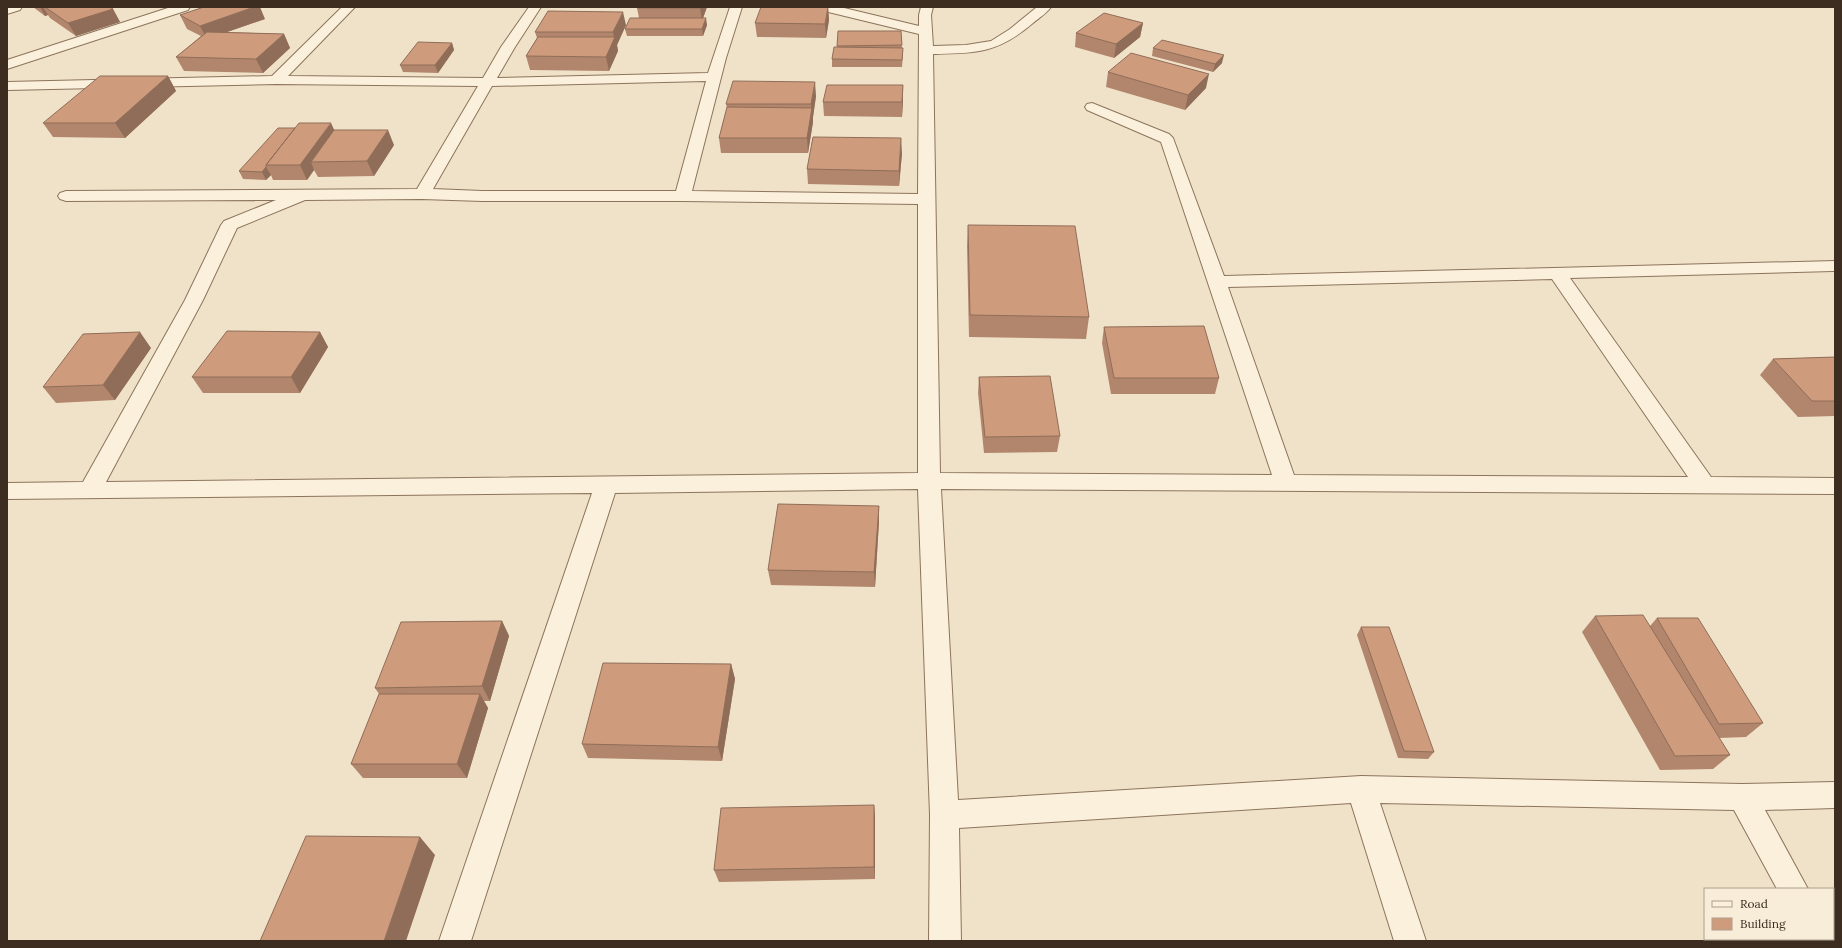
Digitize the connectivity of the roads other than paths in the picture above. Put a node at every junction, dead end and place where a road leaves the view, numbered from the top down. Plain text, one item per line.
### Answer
1 (16, 7) edge
2 (184, 7) edge
3 (349, 7) edge
4 (535, 7) edge
5 (736, 7) edge
6 (824, 7) edge
7 (927, 7) edge
8 (1045, 7) edge
9 (7, 10) edge
10 (926, 41) junction
11 (7, 65) edge
12 (714, 78) junction
13 (276, 80) junction
14 (487, 82) junction
15 (7, 86) edge
16 (1092, 107) dead end
17 (422, 194) junction
18 (302, 195) junction
19 (66, 196) dead end
20 (683, 196) junction
21 (926, 199) junction
22 (1833, 266) dead end
23 (1557, 273) junction
24 (1217, 282) junction
25 (930, 480) junction
26 (1286, 483) junction
27 (606, 484) junction
28 (1705, 485) junction
29 (1835, 486) edge
30 (90, 490) junction
31 (7, 491) edge
32 (1361, 790) junction
33 (1835, 795) edge
34 (1742, 797) junction
35 (944, 815) junction
36 (1792, 888) edge
37 (455, 941) edge
38 (945, 941) edge
39 (1410, 941) edge

1 - 9 street
2 - 11 street
3 - 13 street
4 - 14 street
5 - 12 street
6 - 10 street
7 - 10 street
8 - 10 street
10 - 21 street
12 - 14 street
12 - 20 street
13 - 14 street
13 - 15 street
14 - 17 street
16 - 24 street
17 - 18 street
17 - 20 street
18 - 19 street
18 - 30 street
20 - 21 street
21 - 25 street
22 - 23 street
23 - 24 street
23 - 28 street
24 - 26 street
25 - 26 street
25 - 27 street
25 - 35 street
26 - 28 street
27 - 30 street
27 - 37 street
28 - 29 street
30 - 31 street
32 - 34 street
32 - 35 street
32 - 39 street
33 - 34 street
34 - 36 street
35 - 38 street

